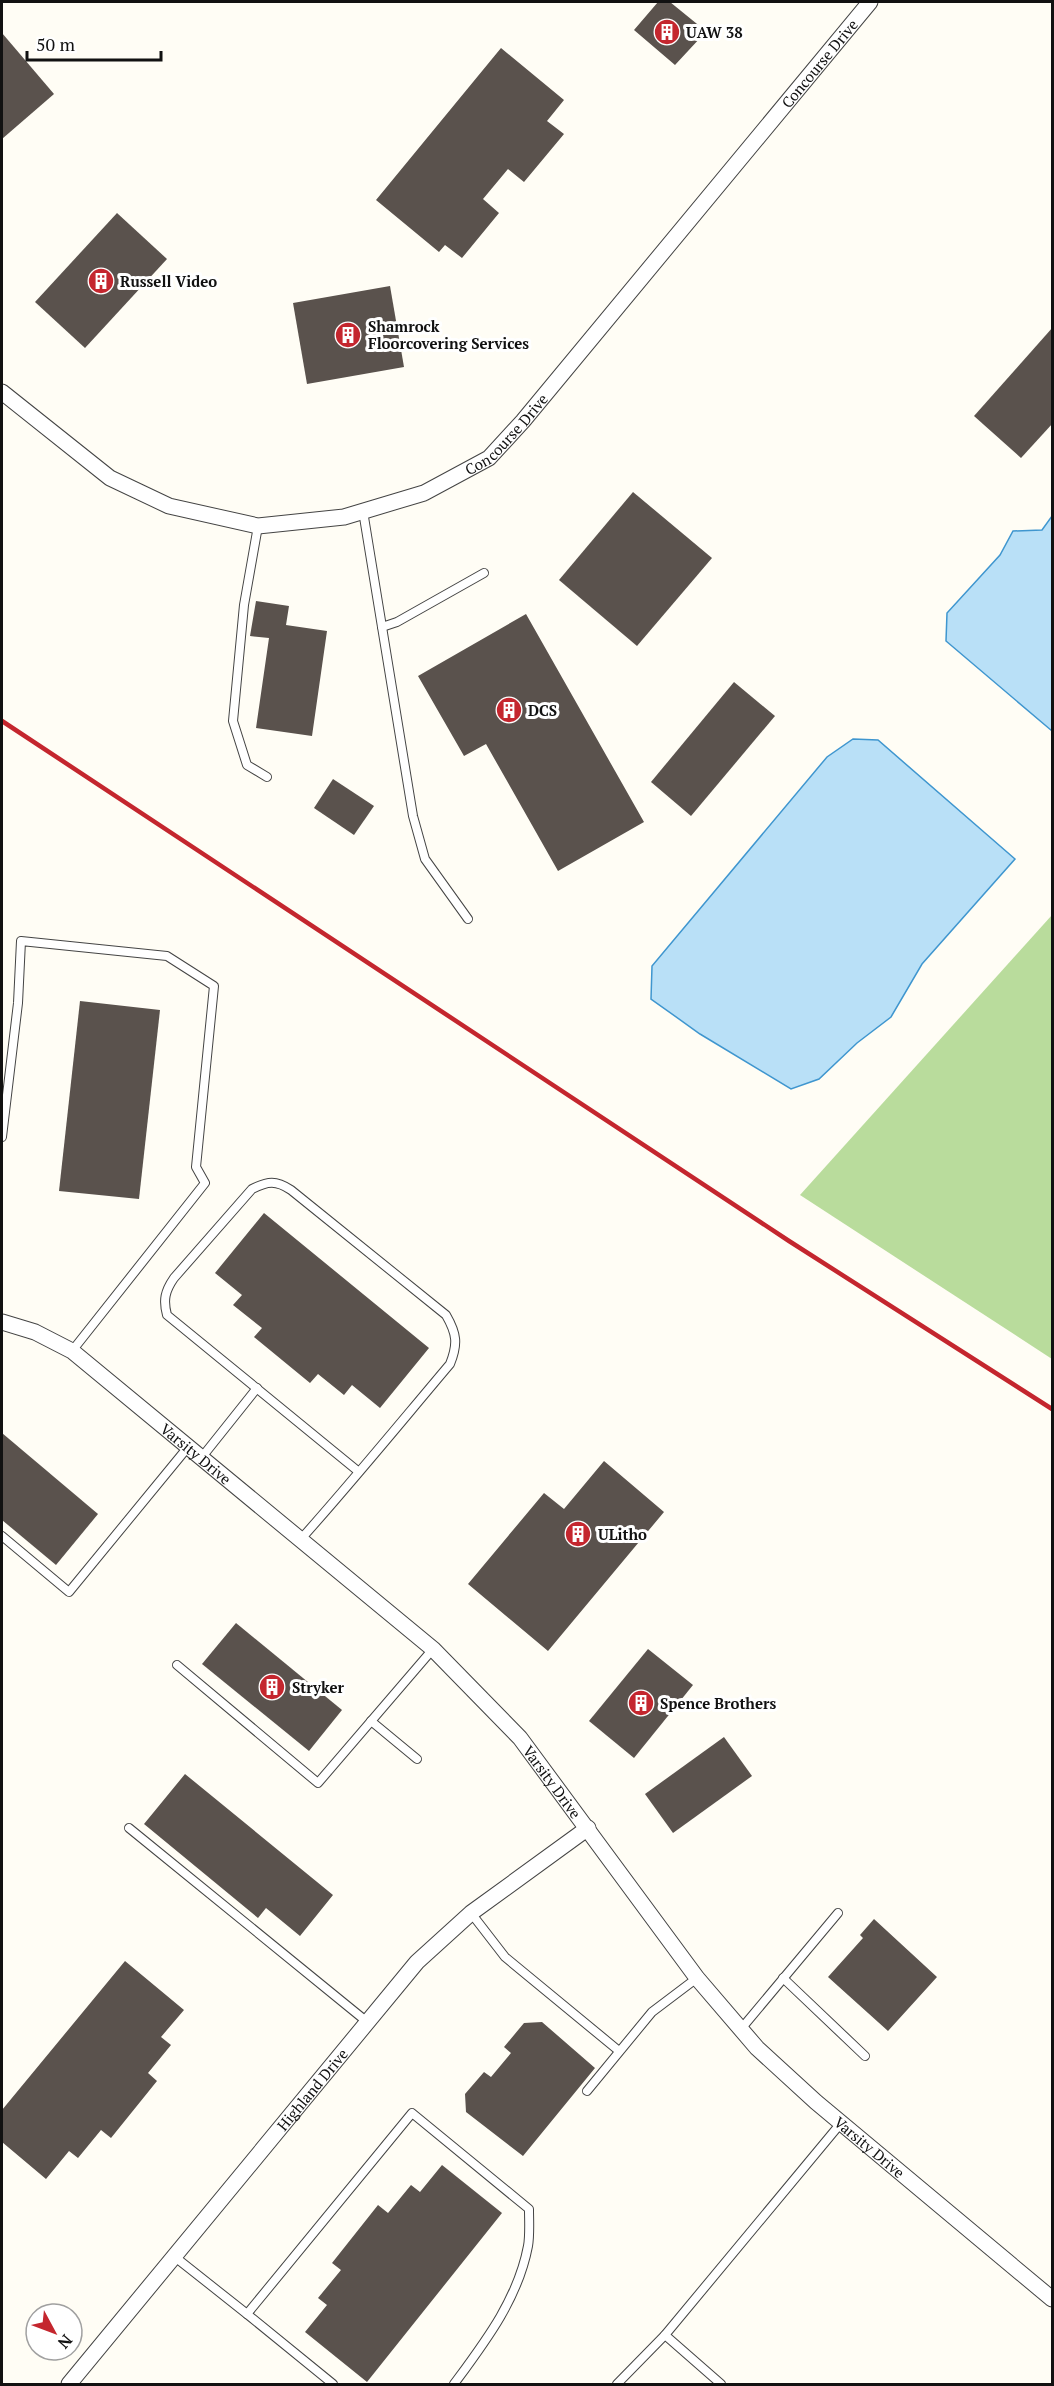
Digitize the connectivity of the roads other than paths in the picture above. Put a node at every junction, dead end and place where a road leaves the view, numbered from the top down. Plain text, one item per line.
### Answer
1 (870, 2) edge
2 (2, 393) edge
3 (363, 511) junction
4 (258, 526) junction
5 (484, 573) dead end
6 (382, 627) junction
7 (267, 777) dead end
8 (468, 919) dead end
9 (2, 1137) edge
10 (2, 1322) edge
11 (72, 1351) junction
12 (257, 1388) junction
13 (188, 1447) junction
14 (202, 1457) junction
15 (359, 1472) junction
16 (2, 1536) edge
17 (301, 1539) junction
18 (433, 1649) junction
19 (177, 1665) dead end
20 (371, 1721) junction
21 (417, 1759) dead end
22 (129, 1828) dead end
23 (588, 1828) junction
24 (838, 1913) dead end
25 (471, 1914) junction
26 (697, 1978) junction
27 (783, 1978) junction
28 (366, 2021) junction
29 (741, 2029) junction
30 (619, 2051) junction
31 (865, 2056) dead end
32 (587, 2091) dead end
33 (841, 2123) junction
34 (175, 2257) junction
35 (1053, 2299) edge
36 (247, 2314) junction
37 (664, 2335) junction
38 (69, 2385) edge
39 (333, 2385) edge
40 (454, 2385) edge
41 (616, 2385) edge
42 (721, 2385) edge

1 - 3 street, Concourse Drive
2 - 4 street, Concourse Drive
3 - 4 street, Concourse Drive
3 - 6 lane
4 - 7 lane
5 - 6 lane
6 - 8 lane
9 - 11 lane
10 - 11 street, Varsity Drive
11 - 13 street, Varsity Drive
12 - 14 lane
12 - 15 lane
12 - 15 lane
13 - 14 street, Varsity Drive
13 - 16 lane
14 - 17 street, Varsity Drive
15 - 17 lane
17 - 18 street, Varsity Drive
18 - 20 lane
18 - 23 street, Varsity Drive
19 - 20 lane
20 - 21 lane
22 - 28 lane
23 - 25 street, Highland Drive
23 - 26 street, Varsity Drive
24 - 27 lane
25 - 28 street, Highland Drive
25 - 30 lane
26 - 29 street, Varsity Drive
26 - 30 lane
27 - 29 lane
27 - 31 lane
28 - 34 street, Highland Drive
29 - 33 street, Varsity Drive
30 - 32 lane
33 - 35 street, Varsity Drive
33 - 37 lane
34 - 36 lane
34 - 38 street, Highland Drive
36 - 39 lane
36 - 40 lane
37 - 41 lane
37 - 42 lane

